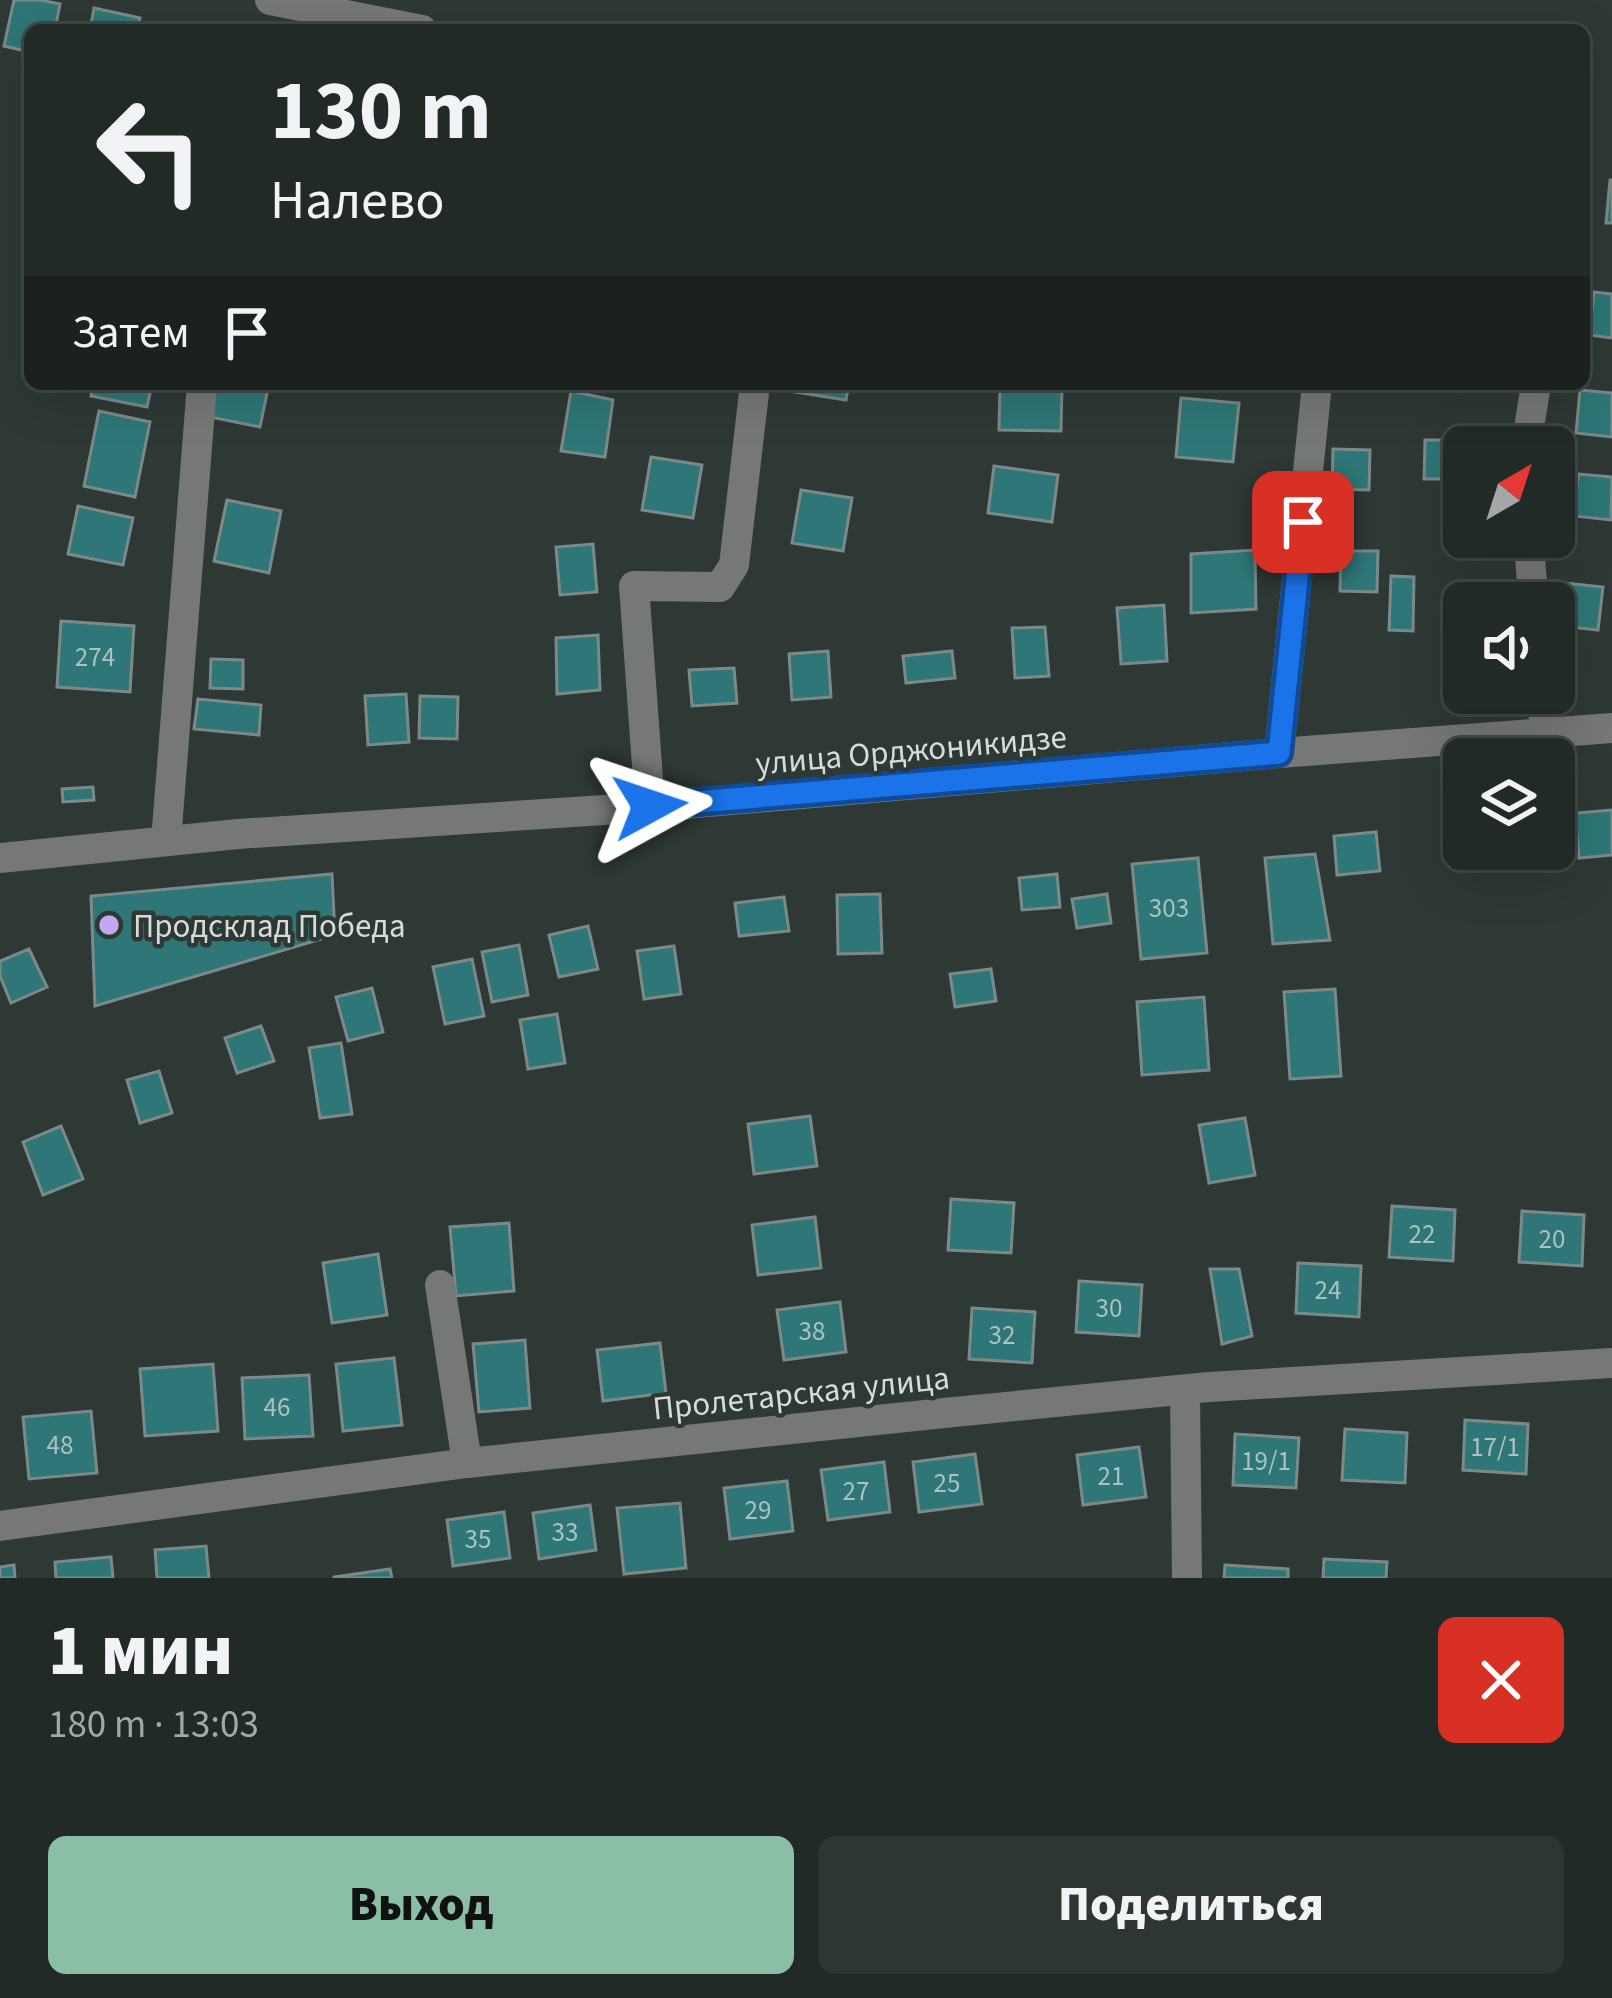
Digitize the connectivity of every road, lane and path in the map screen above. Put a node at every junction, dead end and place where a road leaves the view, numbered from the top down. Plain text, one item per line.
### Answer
1 (269, 0) edge
2 (391, 24) edge
3 (202, 390) edge
4 (754, 390) edge
5 (1316, 390) edge
6 (1535, 390) edge
7 (1529, 426) edge
8 (1544, 714) edge
9 (1612, 728) edge
10 (1545, 733) junction
11 (1279, 753) junction
12 (650, 806) junction
13 (166, 841) junction
14 (0, 859) edge
15 (440, 1285) dead end
16 (1612, 1363) edge
17 (1185, 1390) junction
18 (467, 1463) junction
19 (0, 1526) edge
20 (1187, 1578) edge

1 - 2 street
3 - 13 street
4 - 12 street
5 - 11 street
6 - 7 street
8 - 10 street
9 - 10 street, улица Орджоникидзе
10 - 11 street, улица Орджоникидзе
11 - 12 street, улица Орджоникидзе
12 - 13 street, улица Орджоникидзе
13 - 14 street, улица Орджоникидзе
15 - 18 street
16 - 17 street, Пролетарская улица
17 - 18 street, Пролетарская улица
17 - 20 street
18 - 19 street, Пролетарская улица

